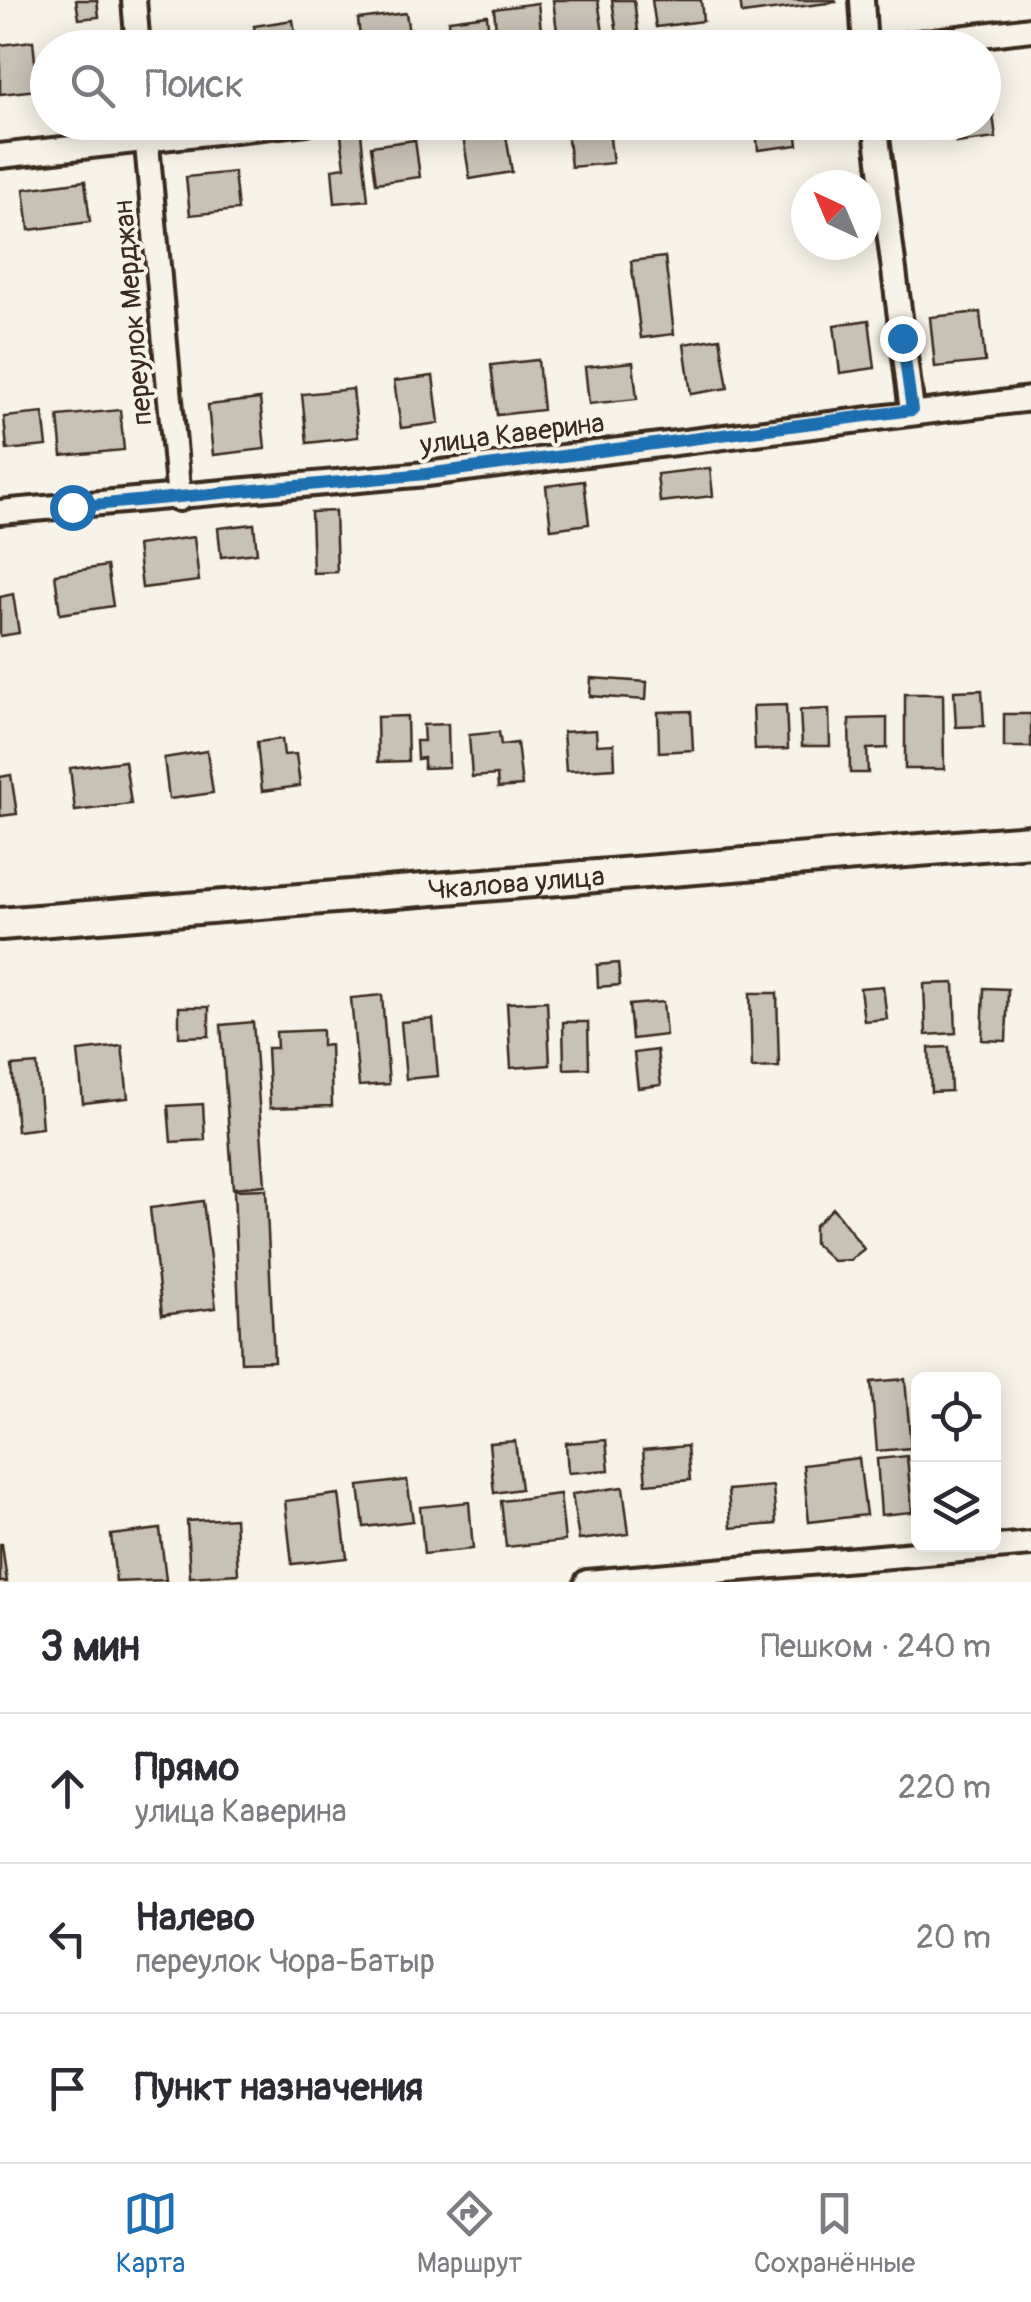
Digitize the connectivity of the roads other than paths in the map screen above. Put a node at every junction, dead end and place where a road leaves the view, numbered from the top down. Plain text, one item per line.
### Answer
1 (134, 0) edge
2 (862, 0) edge
3 (1031, 28) edge
4 (136, 30) edge
5 (864, 30) edge
6 (1001, 32) edge
7 (102, 140) edge
8 (147, 140) edge
9 (877, 140) edge
10 (0, 156) edge
11 (1031, 398) edge
12 (912, 410) junction
13 (178, 498) junction
14 (0, 512) edge
15 (1031, 841) edge
16 (0, 924) edge
17 (1031, 1544) edge
18 (588, 1582) edge

1 - 4 street
2 - 5 street
3 - 6 street
7 - 10 street
8 - 13 street, переулок Мерджан
9 - 12 street
11 - 12 street, улица Каверина
12 - 13 street, улица Каверина
13 - 14 street, улица Каверина
15 - 16 main road, Чкалова улица
17 - 18 street

